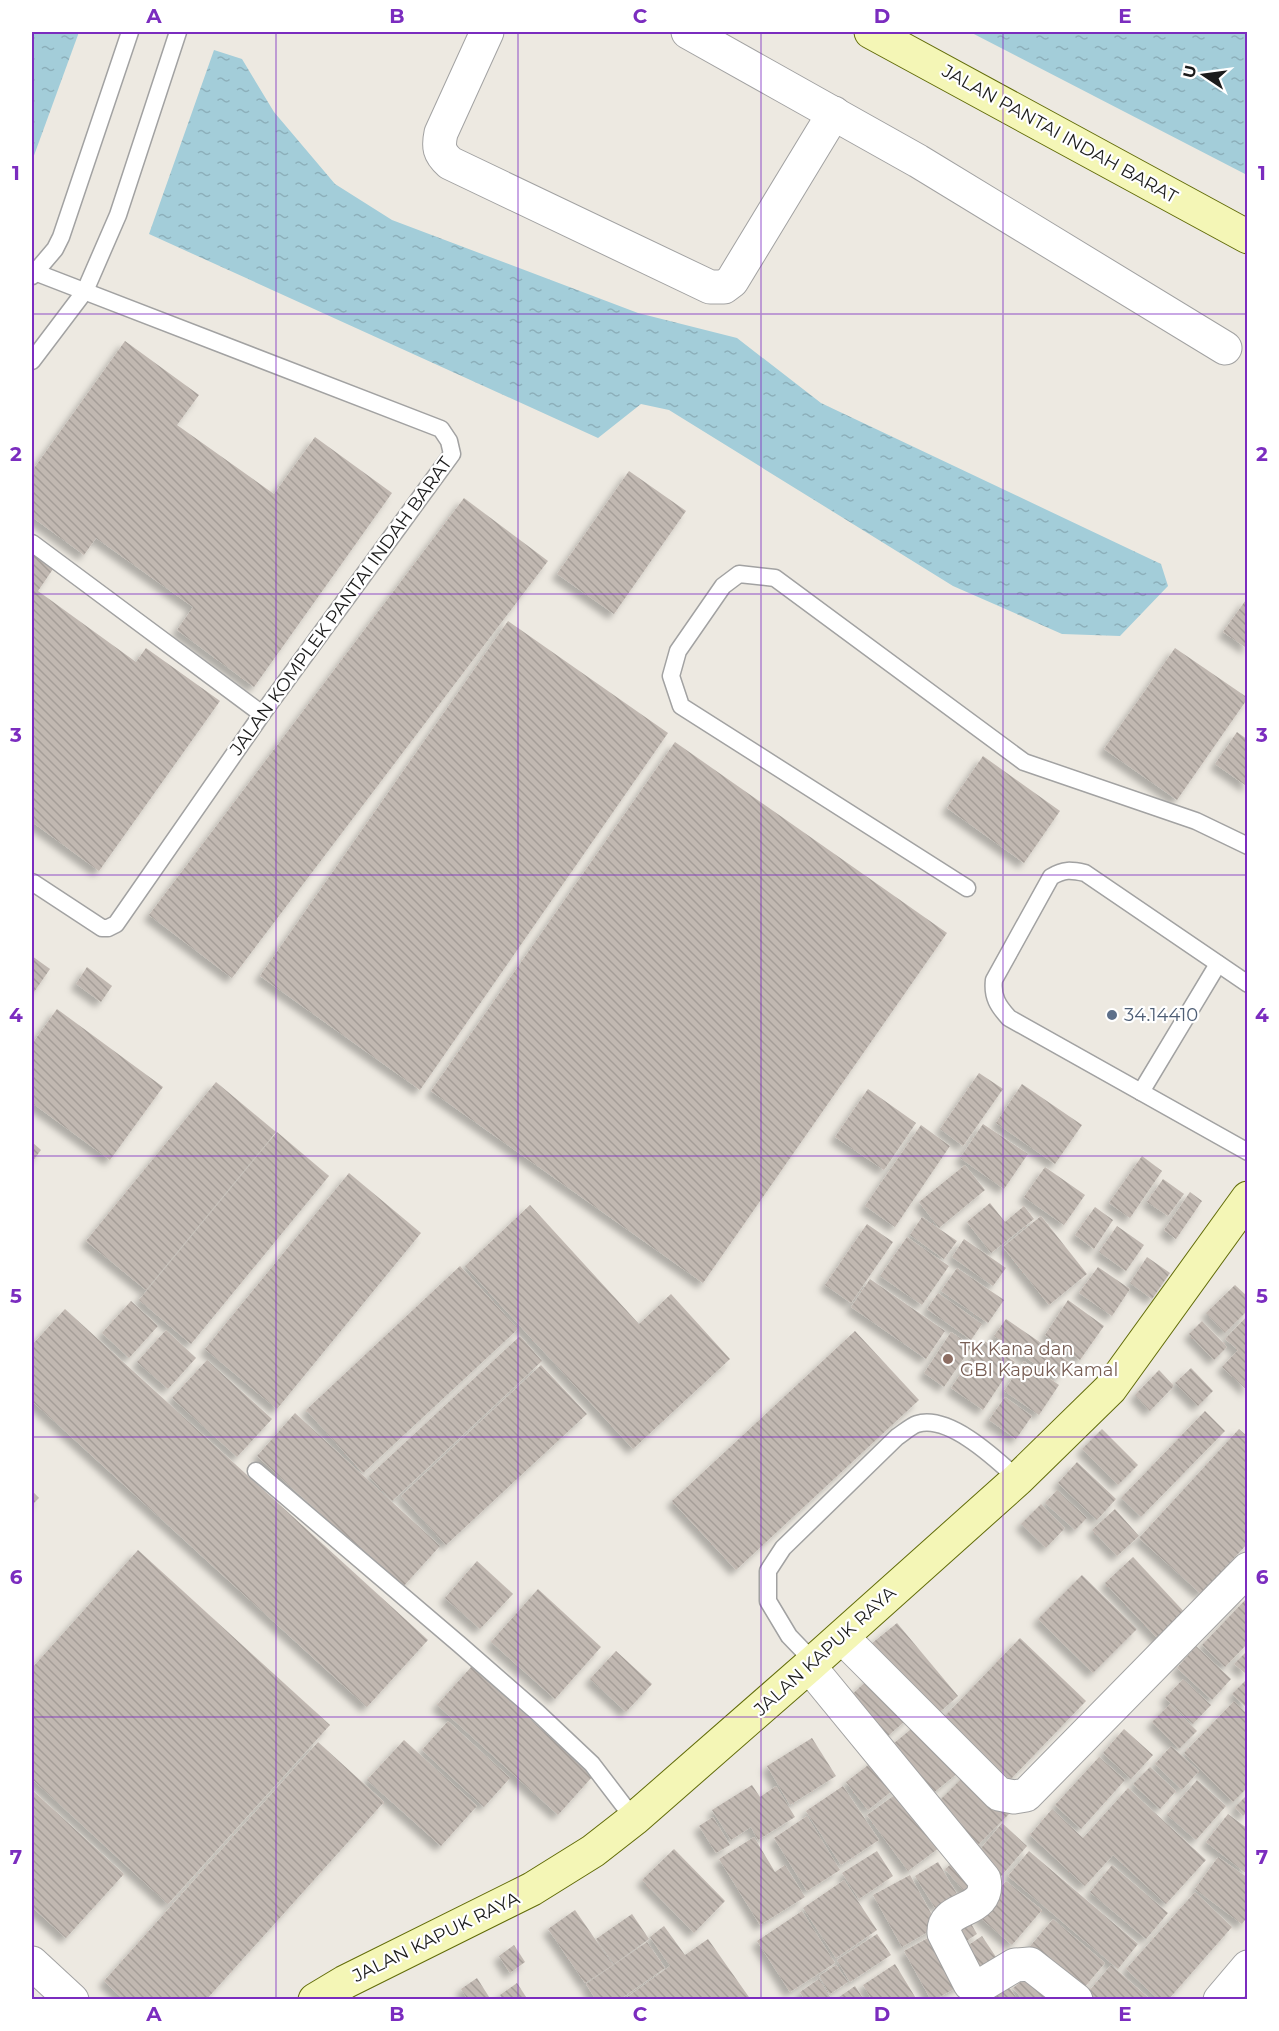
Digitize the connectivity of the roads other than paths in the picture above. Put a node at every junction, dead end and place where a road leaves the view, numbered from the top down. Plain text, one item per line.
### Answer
1 (130, 32) edge
2 (178, 32) edge
3 (488, 32) edge
4 (688, 32) edge
5 (872, 32) edge
6 (834, 113) junction
7 (1248, 237) edge
8 (33, 273) edge
9 (85, 291) junction
10 (1225, 348) dead end
11 (32, 361) edge
12 (32, 543) edge
13 (262, 714) junction
14 (1248, 846) edge
15 (32, 882) edge
16 (967, 888) dead end
17 (1218, 964) junction
18 (1248, 984) edge
19 (1141, 1092) junction
20 (1248, 1152) edge
21 (1248, 1198) edge
22 (256, 1471) dead end
23 (1018, 1479) junction
24 (1248, 1569) edge
25 (842, 1637) junction
26 (811, 1664) junction
27 (634, 1819) junction
28 (32, 1963) edge
29 (1248, 1967) edge
30 (349, 1991) edge
31 (72, 2000) edge
32 (315, 2000) edge
33 (1076, 2000) edge
34 (1220, 2000) edge

1 - 8 lane, JALAN KOMPLEK PANTAI INDAH BARAT
2 - 9 lane
3 - 6 street
4 - 6 street
5 - 7 main road, JALAN PANTAI INDAH BARAT
6 - 10 street
8 - 9 lane, JALAN KOMPLEK PANTAI INDAH BARAT
9 - 11 lane
9 - 13 lane, JALAN KOMPLEK PANTAI INDAH BARAT
12 - 13 lane
13 - 15 lane, JALAN KOMPLEK PANTAI INDAH BARAT
14 - 16 lane
17 - 18 lane
17 - 19 lane
17 - 19 lane
19 - 20 lane
21 - 23 main road, JALAN KAPUK RAYA
22 - 27 lane
23 - 25 main road, JALAN KAPUK RAYA
23 - 26 lane
24 - 25 street
25 - 26 main road, JALAN KAPUK RAYA
26 - 27 main road, JALAN KAPUK RAYA
26 - 33 street
27 - 30 main road, JALAN KAPUK RAYA
28 - 31 street
29 - 34 street
30 - 32 main road, JALAN KAPUK RAYA

